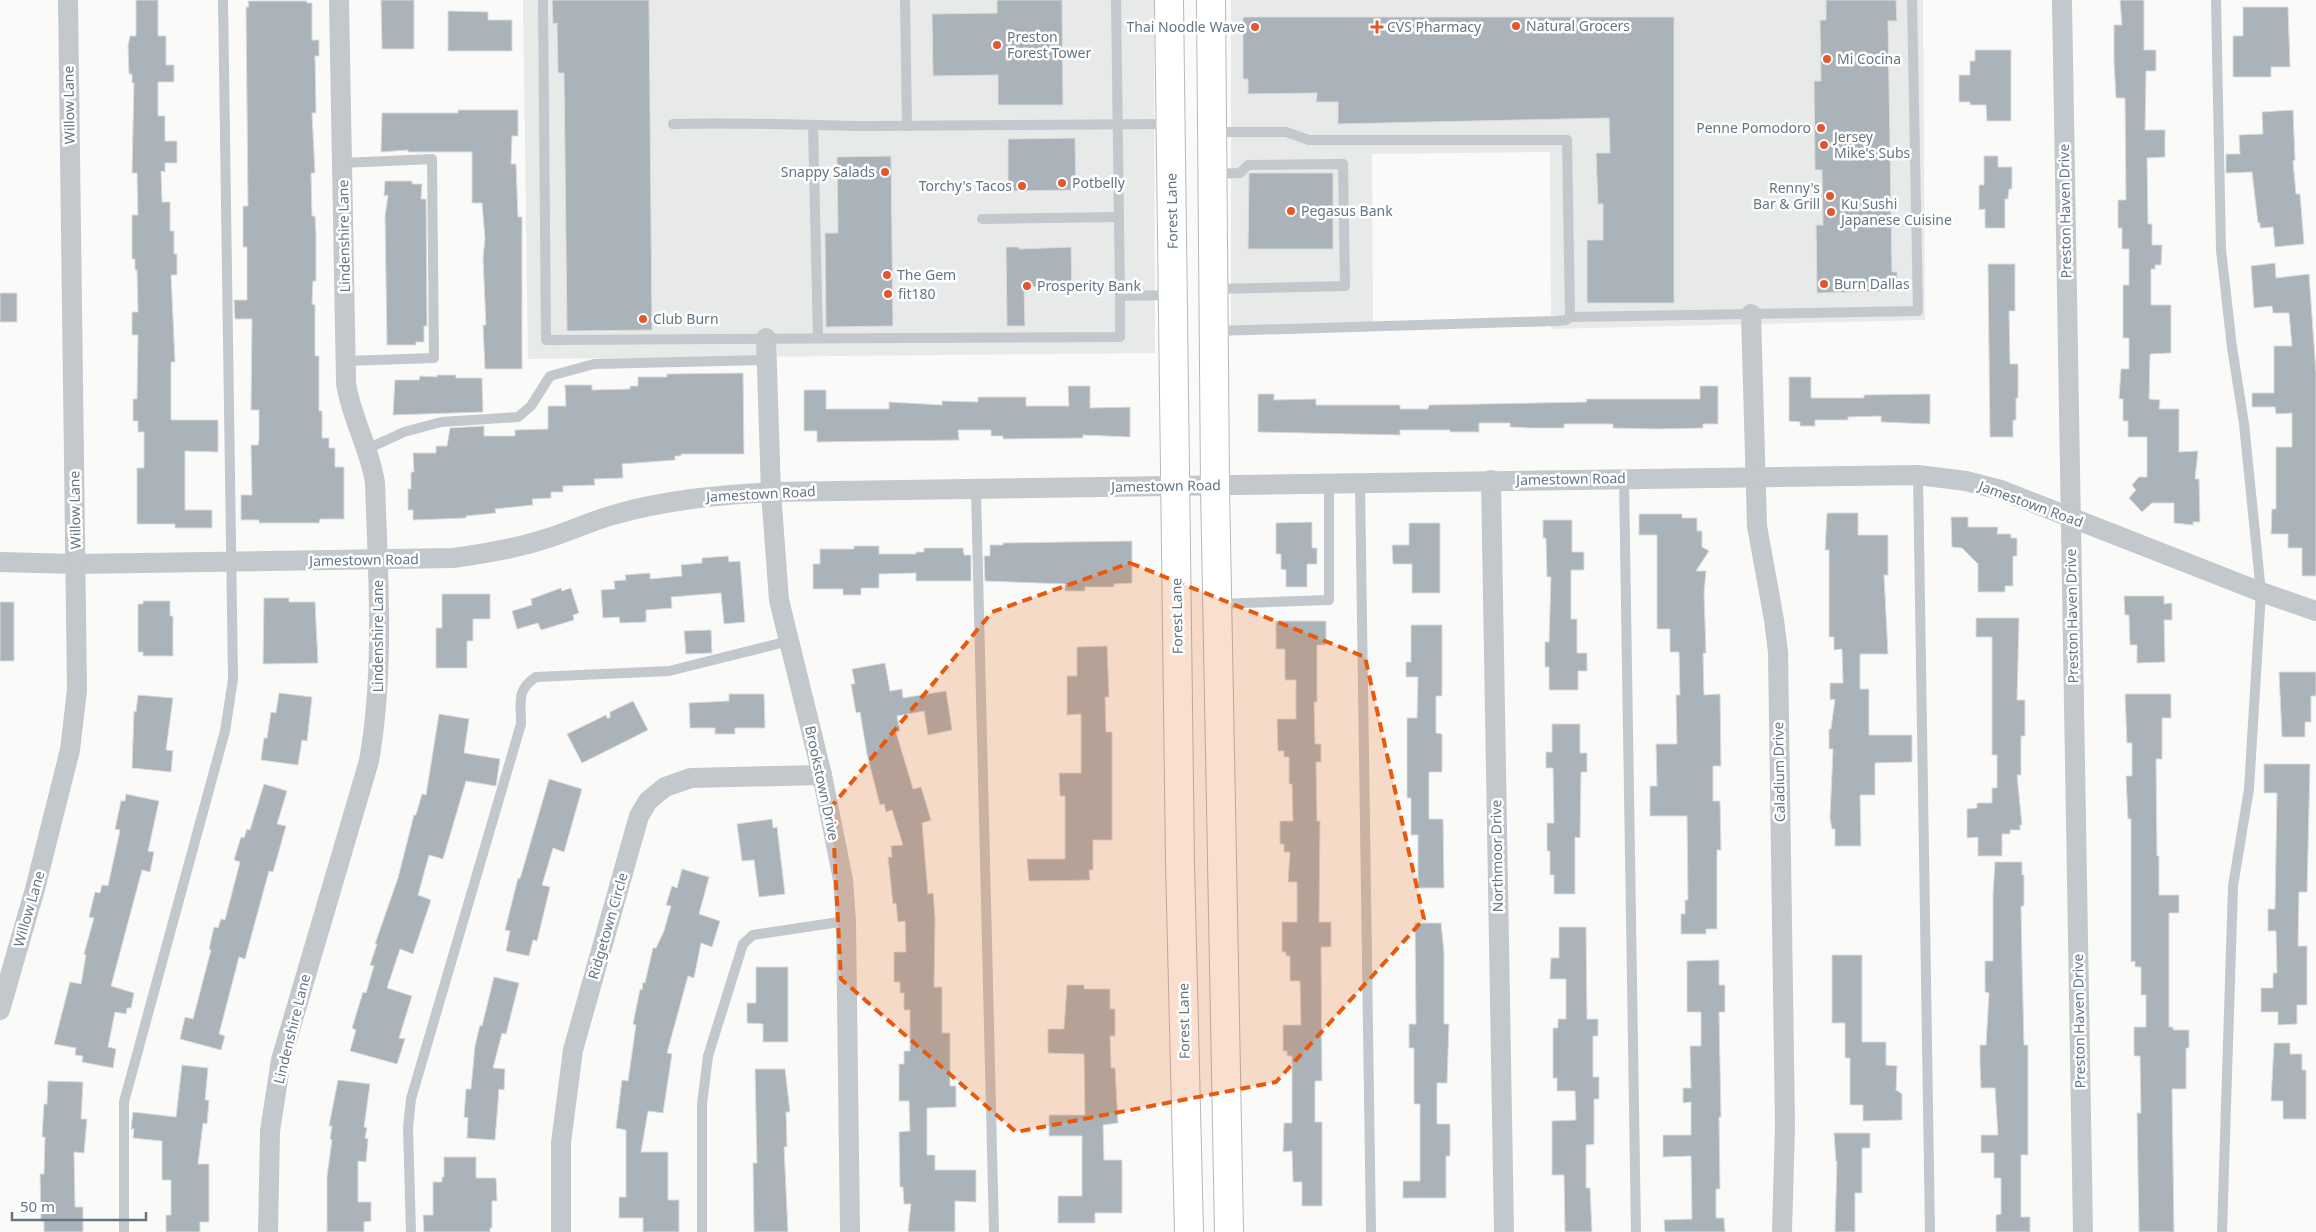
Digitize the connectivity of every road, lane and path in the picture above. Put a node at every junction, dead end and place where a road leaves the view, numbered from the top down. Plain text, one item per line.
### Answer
1 (68, 0) edge
2 (223, 0) edge
3 (340, 0) edge
4 (543, 0) edge
5 (905, 0) edge
6 (1116, 0) edge
7 (1169, 0) edge
8 (1211, 0) edge
9 (1912, 0) edge
10 (2062, 0) edge
11 (2216, 0) edge
12 (673, 124) dead end
13 (1118, 124) junction
14 (1170, 124) junction
15 (813, 125) junction
16 (907, 126) junction
17 (1212, 132) junction
18 (342, 164) junction
19 (1212, 174) junction
20 (1119, 217) junction
21 (982, 219) dead end
22 (1213, 291) junction
23 (1173, 294) junction
24 (1120, 296) junction
25 (1751, 314) junction
26 (1570, 317) junction
27 (1214, 331) junction
28 (766, 338) junction
29 (818, 338) junction
30 (767, 360) junction
31 (346, 361) junction
32 (367, 449) junction
33 (1918, 475) junction
34 (1755, 476) junction
35 (1624, 479) junction
36 (1490, 480) junction
37 (1329, 483) junction
38 (1360, 483) junction
39 (1175, 486) junction
40 (1215, 486) junction
41 (976, 490) junction
42 (771, 492) junction
43 (2070, 518) junction
44 (378, 560) junction
45 (232, 561) junction
46 (0, 562) edge
47 (75, 564) junction
48 (2261, 592) junction
49 (1217, 604) junction
50 (2316, 611) edge
51 (789, 641) junction
52 (822, 775) junction
53 (1222, 861) junction
54 (1180, 863) junction
55 (846, 921) junction
56 (0, 1010) edge
57 (124, 1232) edge
58 (268, 1232) edge
59 (411, 1232) edge
60 (562, 1232) edge
61 (702, 1232) edge
62 (850, 1232) edge
63 (994, 1232) edge
64 (1189, 1232) edge
65 (1229, 1232) edge
66 (1371, 1232) edge
67 (1504, 1232) edge
68 (1636, 1232) edge
69 (1782, 1232) edge
70 (1930, 1232) edge
71 (2083, 1232) edge
72 (2222, 1232) edge

1 - 47 street, Willow Lane
2 - 45 lane
3 - 18 street, Lindenshire Lane
4 - 28 lane
5 - 16 lane
6 - 13 lane
7 - 14 main road, Forest Lane
8 - 17 main road
9 - 25 lane
10 - 43 street, Preston Haven Drive
11 - 48 lane
12 - 15 lane
13 - 14 lane
13 - 16 lane
13 - 20 lane
14 - 23 main road, Forest Lane
15 - 16 lane
15 - 29 lane
17 - 19 main road
17 - 26 lane
18 - 31 street, Lindenshire Lane
18 - 31 lane
19 - 22 main road
19 - 22 lane
20 - 21 lane
20 - 24 lane
22 - 23 main road
22 - 27 main road
23 - 24 lane
23 - 39 main road, Forest Lane
24 - 29 lane
25 - 26 lane
25 - 34 street, Caladium Drive
26 - 27 lane
27 - 40 main road
28 - 29 lane
28 - 30 street, Brookstown Drive
30 - 32 lane
30 - 42 street, Brookstown Drive
31 - 32 street, Lindenshire Lane
32 - 44 street, Lindenshire Lane
33 - 34 street, Jamestown Road
33 - 43 street, Jamestown Road
33 - 70 lane
34 - 35 street, Jamestown Road
34 - 69 street, Caladium Drive
35 - 36 street, Jamestown Road
35 - 68 lane
36 - 38 street, Jamestown Road
36 - 67 street, Northmoor Drive
37 - 38 street, Jamestown Road
37 - 40 street, Jamestown Road
37 - 49 lane
38 - 66 lane
39 - 40 street, Jamestown Road
39 - 41 street, Jamestown Road
39 - 54 main road, Forest Lane
40 - 49 main road
41 - 42 street, Jamestown Road
41 - 63 lane
42 - 44 street, Jamestown Road
42 - 51 street, Brookstown Drive
43 - 48 street, Jamestown Road
43 - 71 street, Preston Haven Drive
44 - 45 street, Jamestown Road
44 - 58 street, Lindenshire Lane
45 - 47 street, Jamestown Road
45 - 57 lane
46 - 47 street, Jamestown Road
47 - 56 street, Willow Lane
48 - 50 street, Jamestown Road
48 - 72 lane
49 - 53 main road
51 - 52 street, Brookstown Drive
51 - 59 lane
52 - 55 street, Brookstown Drive
52 - 60 street, Ridgetown Circle
53 - 54 main road
53 - 65 main road
54 - 64 main road, Forest Lane
55 - 61 lane
55 - 62 street, Brookstown Drive

